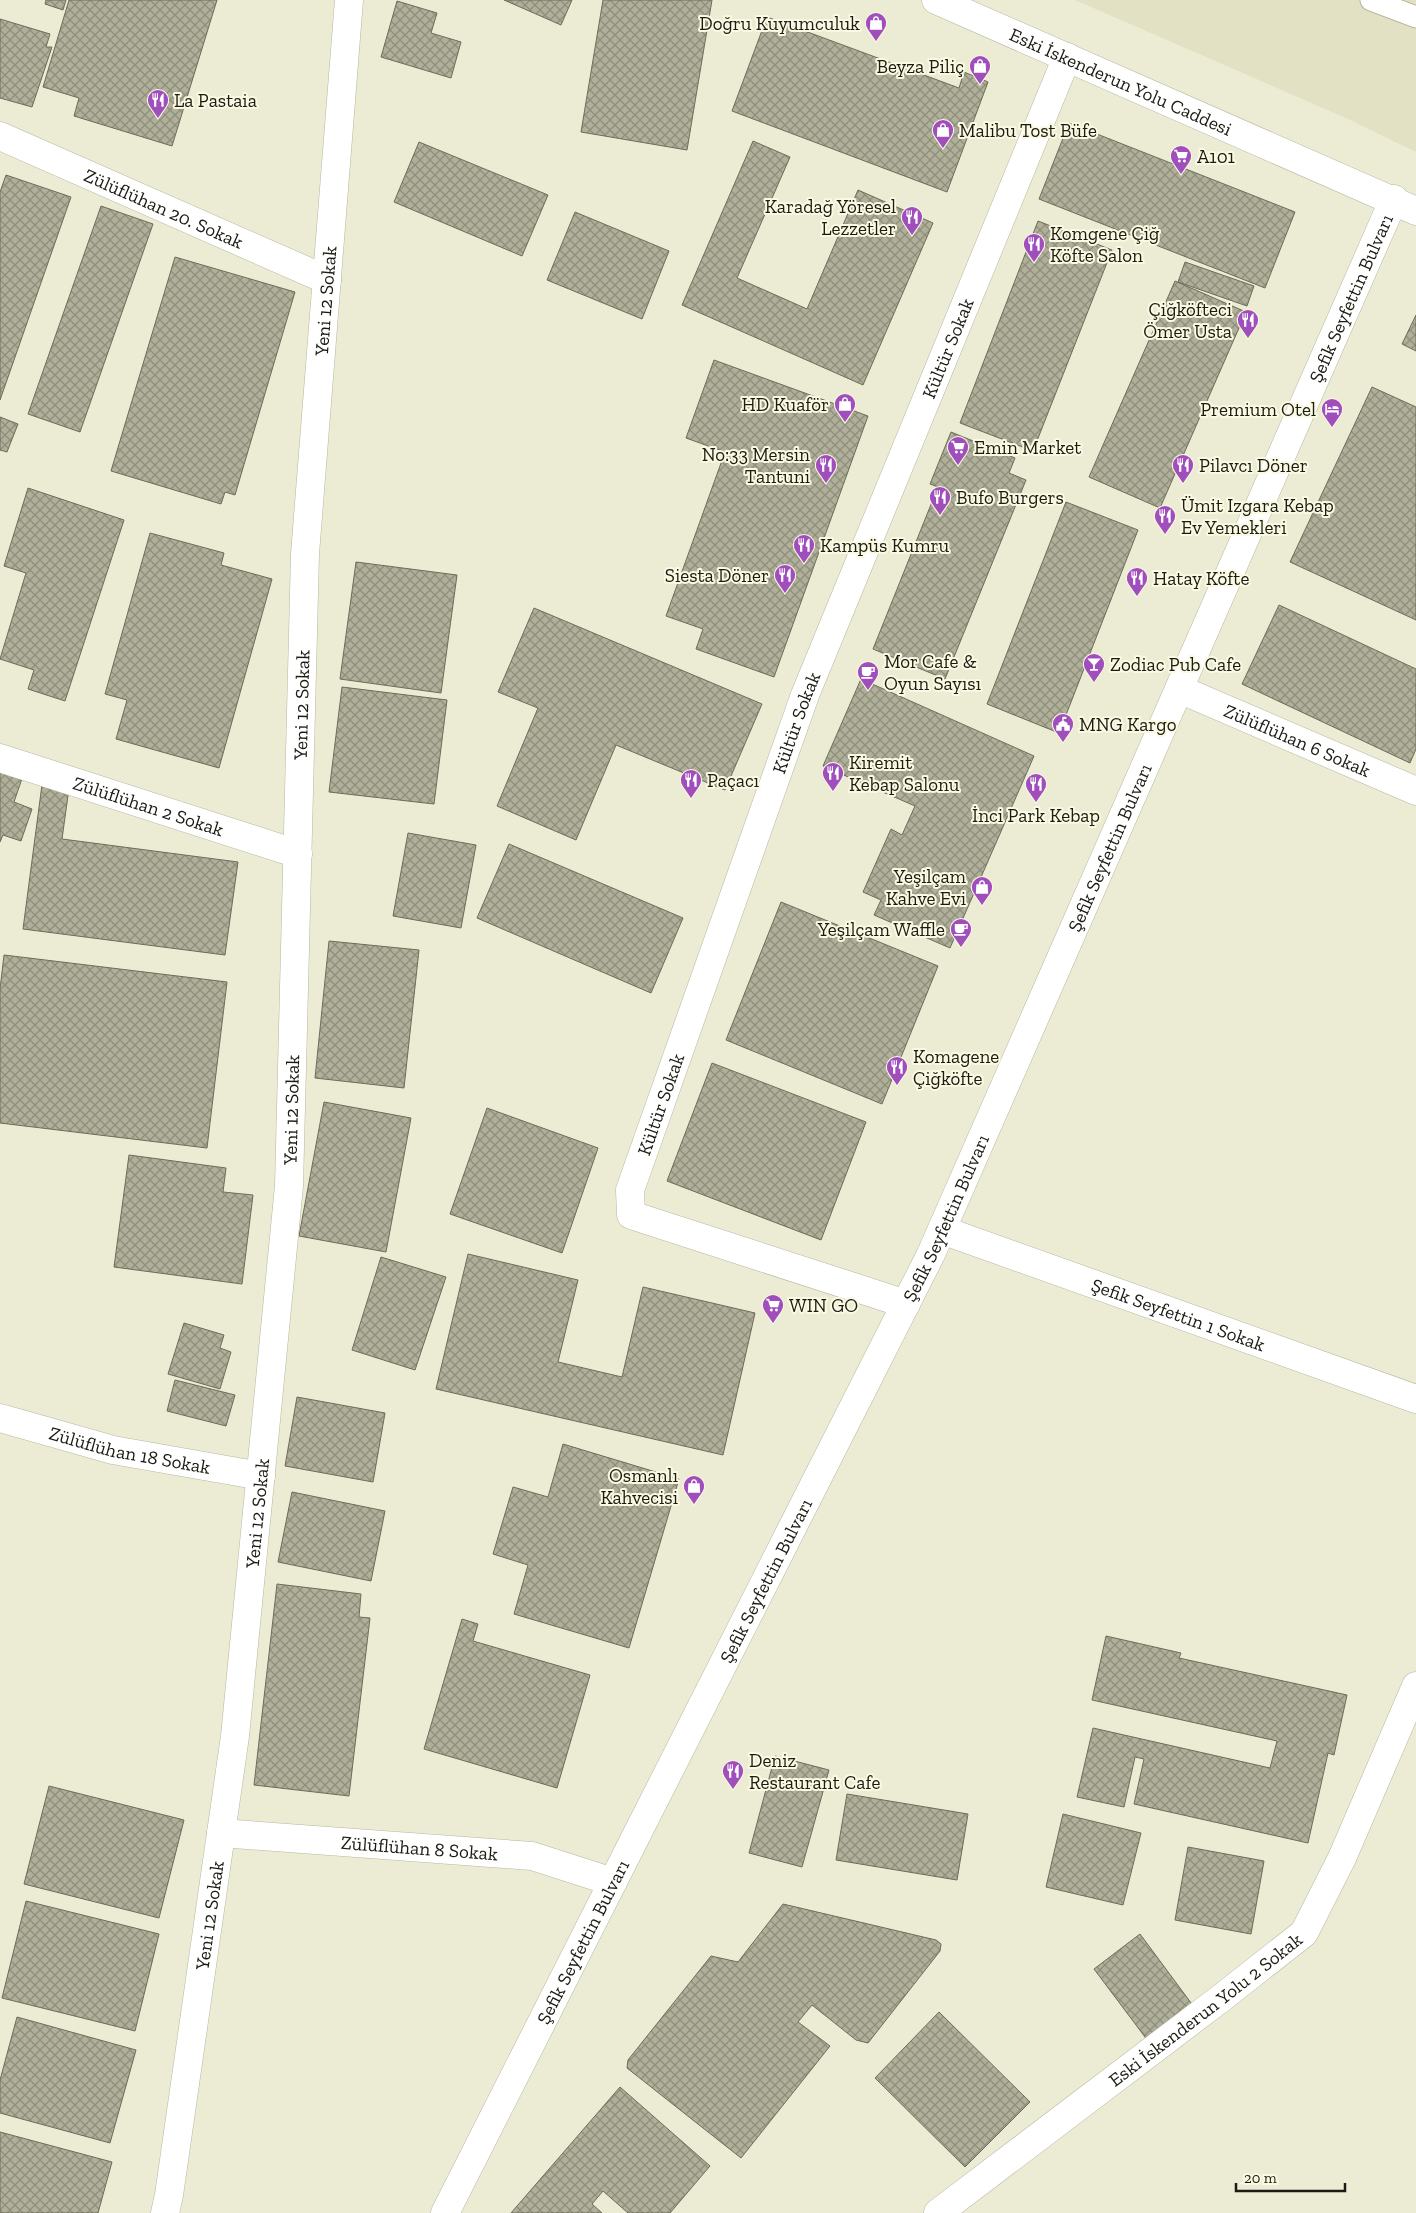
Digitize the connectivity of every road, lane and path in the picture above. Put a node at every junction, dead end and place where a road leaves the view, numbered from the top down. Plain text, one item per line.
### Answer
1 (349, 0) edge
2 (936, 0) edge
3 (1371, 0) edge
4 (1416, 17) edge
5 (1067, 57) junction
6 (0, 136) edge
7 (1405, 205) edge
8 (327, 280) junction
9 (1179, 689) junction
10 (0, 758) edge
11 (1416, 791) edge
12 (298, 854) junction
13 (942, 1230) junction
14 (906, 1304) junction
15 (1416, 1399) edge
16 (0, 1418) edge
17 (260, 1476) junction
18 (1416, 1686) edge
19 (221, 1833) junction
20 (613, 1882) junction
21 (165, 2213) edge
22 (445, 2213) edge
23 (938, 2213) edge

1 - 8 street, Yeni 12 Sokak
2 - 5 street, Eski İskenderun Yolu Caddesi
3 - 4 lane
5 - 7 street, Eski İskenderun Yolu Caddesi
5 - 14 street, Kültür Sokak
6 - 8 street, Zülüflühan 20. Sokak
7 - 9 street, Şefik Seyfettin Bulvarı
8 - 12 street, Yeni 12 Sokak
9 - 11 street, Zülüflühan 6 Sokak
9 - 13 street, Şefik Seyfettin Bulvarı
10 - 12 street, Zülüflühan 2 Sokak
12 - 17 street, Yeni 12 Sokak
13 - 14 street, Şefik Seyfettin Bulvarı
13 - 15 street, Şefik Seyfettin 1 Sokak
14 - 20 street, Şefik Seyfettin Bulvarı
16 - 17 street, Zülüflühan 18 Sokak
17 - 19 street, Yeni 12 Sokak
18 - 23 street, Eski İskenderun Yolu 2 Sokak
19 - 20 street, Zülüflühan 8 Sokak
19 - 21 street, Yeni 12 Sokak
20 - 22 street, Şefik Seyfettin Bulvarı

